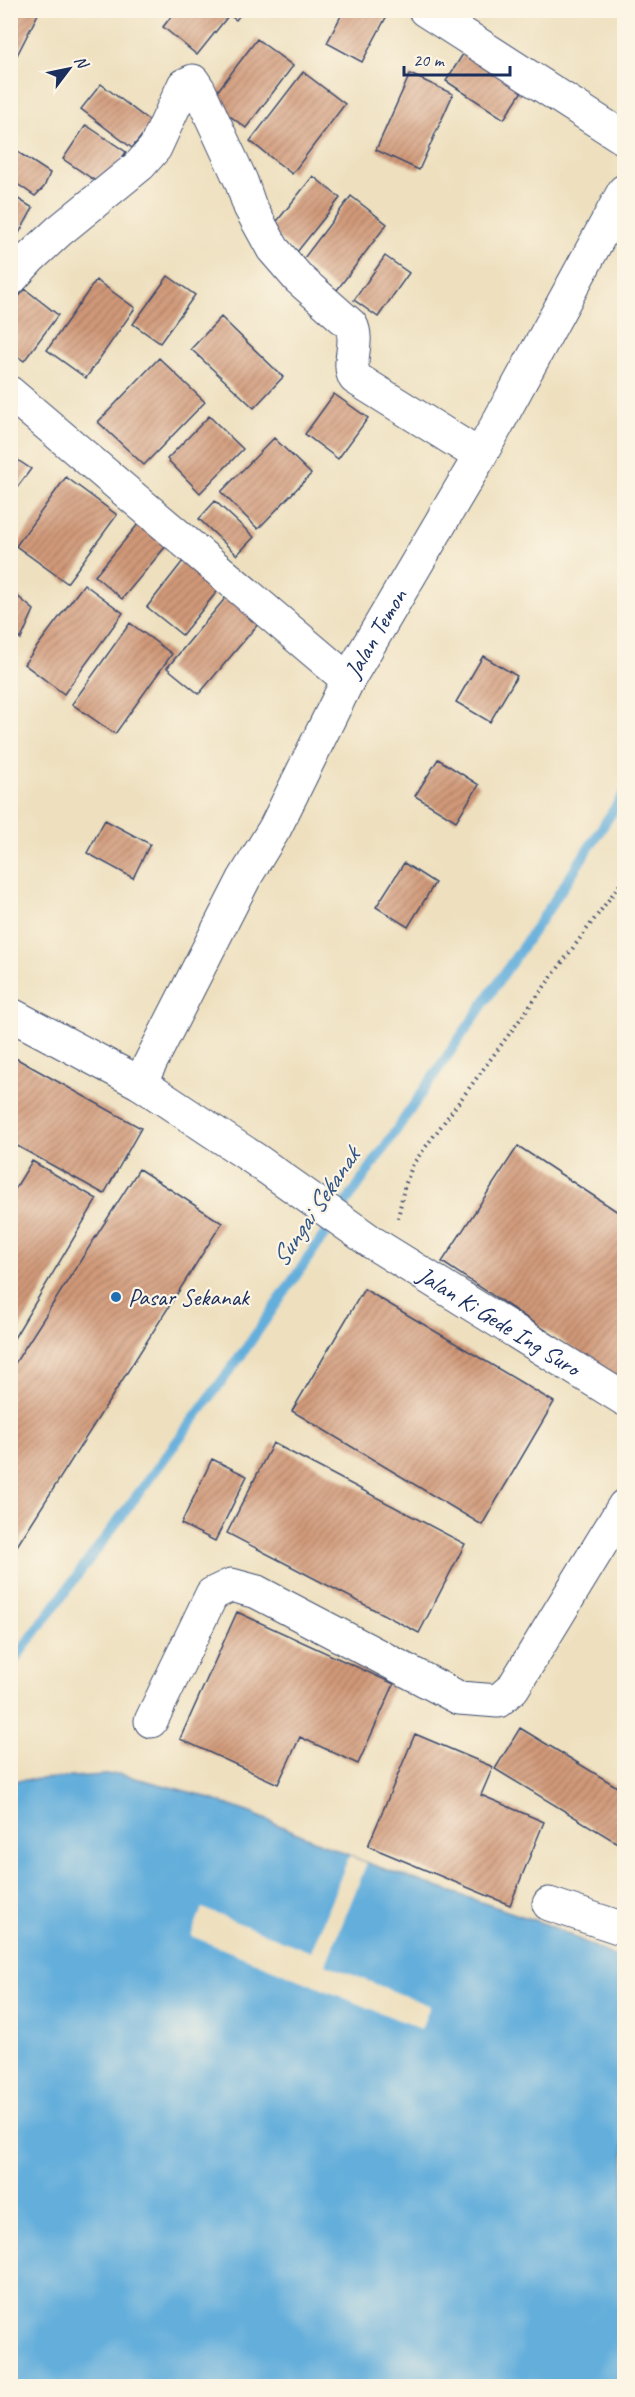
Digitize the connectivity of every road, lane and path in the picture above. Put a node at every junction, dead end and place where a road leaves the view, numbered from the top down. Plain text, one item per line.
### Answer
1 (425, 10) edge
2 (624, 138) edge
3 (623, 199) edge
4 (10, 280) edge
5 (10, 393) edge
6 (480, 456) junction
7 (348, 680) junction
8 (624, 879) edge
9 (10, 1014) edge
10 (140, 1083) junction
11 (382, 1248) junction
12 (624, 1399) edge
13 (624, 1506) edge
14 (151, 1721) dead end
15 (549, 1904) dead end
16 (624, 1929) edge

1 - 2 street
3 - 6 street, Jalan Temon
4 - 6 street
5 - 7 street
6 - 7 street, Jalan Temon
7 - 10 street, Jalan Temon
8 - 11 path
9 - 10 street, Jalan Ki Gede Ing Suro
10 - 11 street, Jalan Ki Gede Ing Suro
11 - 12 street, Jalan Ki Gede Ing Suro
13 - 14 street
15 - 16 street

